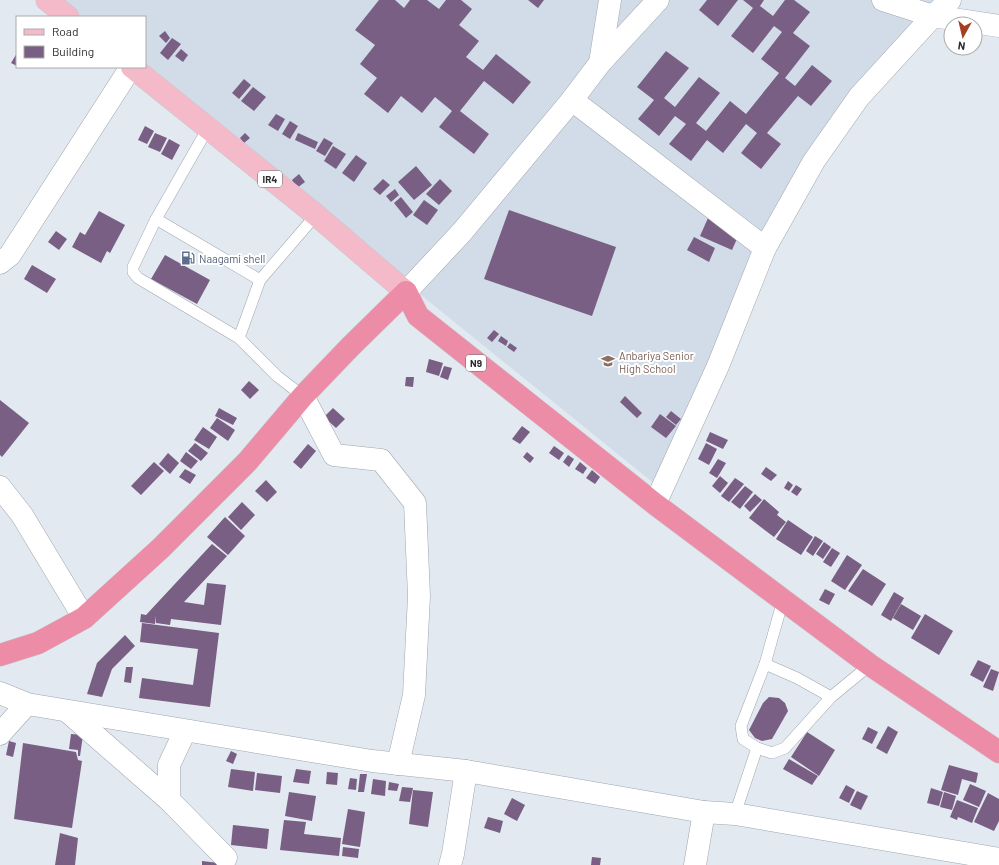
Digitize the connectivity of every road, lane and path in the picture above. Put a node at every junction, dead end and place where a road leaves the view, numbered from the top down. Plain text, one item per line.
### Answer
1 (47, 0) edge
2 (610, 0) edge
3 (658, 0) edge
4 (882, 0) edge
5 (950, 0) edge
6 (67, 16) edge
7 (933, 16) junction
8 (999, 26) edge
9 (600, 63) junction
10 (130, 68) edge
11 (132, 68) edge
12 (572, 100) junction
13 (208, 128) junction
14 (316, 215) junction
15 (156, 219) junction
16 (765, 248) junction
17 (0, 264) edge
18 (260, 280) junction
19 (406, 292) junction
20 (239, 338) junction
21 (303, 396) junction
22 (0, 487) edge
23 (656, 504) junction
24 (783, 600) junction
25 (84, 618) junction
26 (0, 655) edge
27 (765, 664) junction
28 (870, 665) junction
29 (0, 693) edge
30 (831, 697) junction
31 (27, 704) junction
32 (67, 711) junction
33 (185, 731) junction
34 (0, 734) edge
35 (757, 748) junction
36 (999, 752) edge
37 (398, 764) junction
38 (466, 771) junction
39 (169, 800) junction
40 (704, 812) junction
41 (735, 814) junction
42 (917, 855) edge
43 (226, 858) dead end
44 (999, 859) edge
45 (450, 865) edge
46 (695, 865) edge

1 - 6 main road
2 - 9 street
3 - 9 street
4 - 7 street
5 - 7 street
7 - 8 street
7 - 16 street
9 - 12 street
10 - 17 street
11 - 13 main road, IR4
12 - 16 street
12 - 19 street
13 - 14 main road, IR4
13 - 15 lane
14 - 18 lane
14 - 19 main road, IR4
15 - 18 lane
15 - 20 lane
16 - 23 street
18 - 20 lane
19 - 21 highway
19 - 23 highway, N9
20 - 21 lane
21 - 25 highway
21 - 37 street
22 - 25 street
23 - 24 highway, N9
24 - 27 lane
24 - 28 highway, N9
25 - 26 highway
27 - 30 lane
27 - 35 lane
28 - 30 lane
28 - 36 highway, N9
29 - 31 street
30 - 35 lane
31 - 32 street
31 - 34 street
32 - 33 street
32 - 39 street
33 - 37 street
33 - 39 street
35 - 41 lane
37 - 38 street
38 - 40 street
38 - 45 street
39 - 43 street
40 - 41 street
40 - 46 street
41 - 42 street
42 - 44 street

